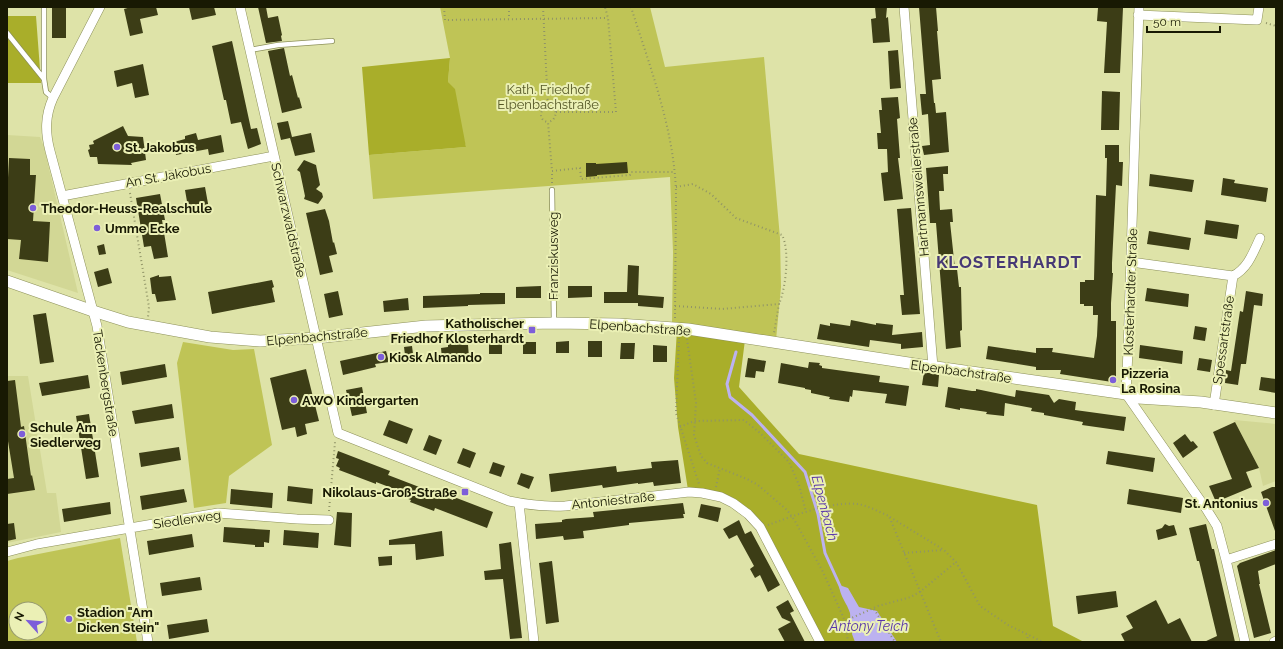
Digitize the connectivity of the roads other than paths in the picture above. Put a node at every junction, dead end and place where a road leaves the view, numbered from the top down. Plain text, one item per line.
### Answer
1 (44, 7) edge
2 (100, 7) edge
3 (240, 7) edge
4 (904, 7) edge
5 (1259, 7) edge
6 (1138, 11) edge
7 (7, 33) edge
8 (332, 41) dead end
9 (250, 50) junction
10 (44, 79) junction
11 (53, 98) junction
12 (274, 156) junction
13 (552, 190) road end
14 (62, 196) junction
15 (1260, 238) dead end
16 (1130, 262) junction
17 (1233, 276) junction
18 (7, 281) edge
19 (93, 311) junction
20 (554, 323) junction
21 (316, 338) junction
22 (933, 367) junction
23 (1126, 394) junction
24 (1214, 405) junction
25 (1276, 413) edge
26 (338, 434) joint
27 (519, 502) junction
28 (329, 520) road end
29 (129, 528) junction
30 (1276, 544) edge
31 (7, 552) edge
32 (1226, 560) junction
33 (148, 642) edge
34 (534, 642) edge
35 (820, 642) edge
36 (1245, 642) edge

1 - 10 lane
2 - 11 street, Tackenbergstraße
3 - 9 street, Schwarzwaldstraße
4 - 22 street, Hartmannsweilerstraße
5 - 6 street
6 - 16 street, Klosterhardter Straße
7 - 10 lane
8 - 9 lane
9 - 12 street, Schwarzwaldstraße
10 - 11 lane
11 - 14 street, Tackenbergstraße
12 - 14 street, An St. Jakobus
12 - 21 street, Schwarzwaldstraße
13 - 20 lane, Franziskusweg
14 - 19 street, Tackenbergstraße
15 - 17 street
16 - 17 street
16 - 23 street, Klosterhardter Straße
17 - 24 street, Spessartstraße
18 - 19 street, Elpenbachstraße
19 - 21 street, Elpenbachstraße
19 - 29 street, Tackenbergstraße
20 - 21 street, Elpenbachstraße
20 - 22 street, Elpenbachstraße
21 - 26 street, Schwarzwaldstraße
22 - 23 street, Elpenbachstraße
23 - 24 street, Elpenbachstraße
23 - 32 street
24 - 25 street, Elpenbachstraße
26 - 27 street, Antoniestraße
27 - 34 street
27 - 35 street, Antoniestraße
28 - 29 street, Siedlerweg
29 - 31 street, Siedlerweg
29 - 33 street, Tackenbergstraße
30 - 32 street
32 - 36 street

